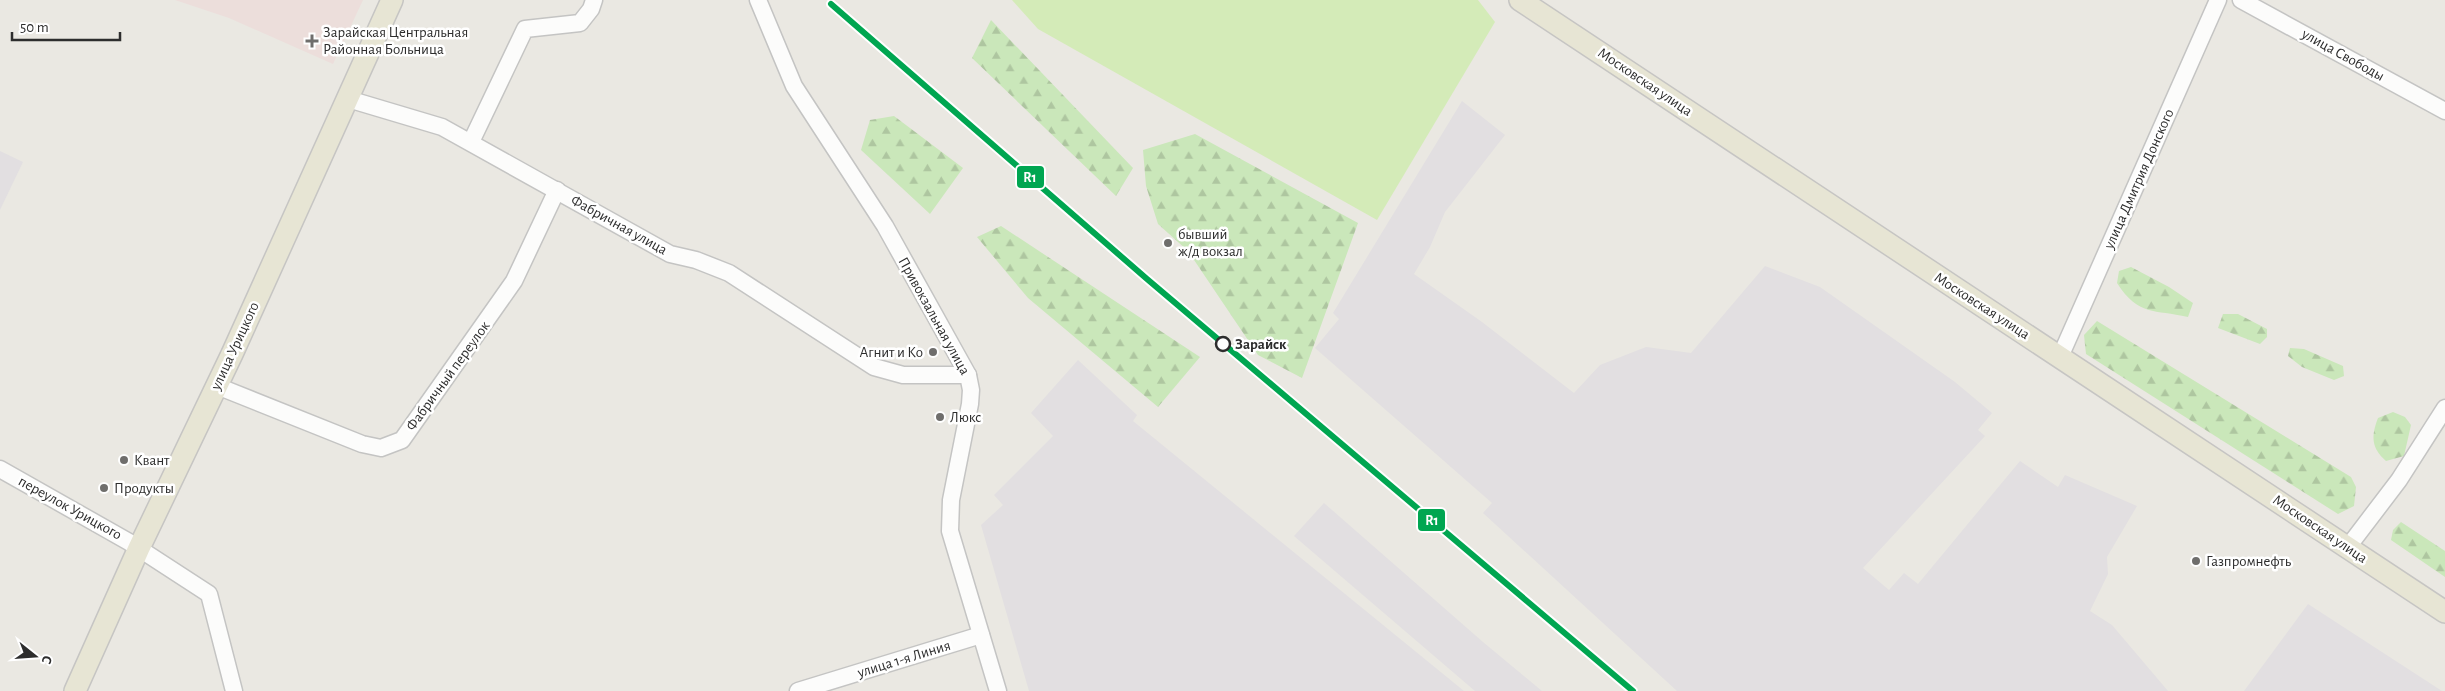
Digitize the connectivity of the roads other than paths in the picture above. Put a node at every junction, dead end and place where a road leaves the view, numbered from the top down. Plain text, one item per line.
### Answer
1 (392, 0) edge
2 (594, 0) edge
3 (758, 0) edge
4 (2218, 0) edge
5 (2241, 0) edge
6 (1528, 2) edge
7 (348, 99) junction
8 (2445, 111) edge
9 (472, 142) junction
10 (557, 190) junction
11 (2060, 357) junction
12 (968, 375) junction
13 (217, 386) junction
14 (2445, 408) edge
15 (0, 469) edge
16 (2348, 547) junction
17 (139, 548) junction
18 (2445, 612) edge
19 (981, 635) junction
20 (75, 691) edge
21 (234, 691) edge
22 (798, 691) edge
23 (998, 691) edge

1 - 7 main road, улица Урицкого
2 - 9 street
3 - 12 street, Привокзальная улица
4 - 11 street, улица Дмитрия Донского
5 - 8 street, улица Свободы
6 - 11 main road, Московская улица
7 - 9 street, Фабричная улица
7 - 13 main road, улица Урицкого
9 - 10 street, Фабричная улица
10 - 12 street, Фабричная улица
10 - 13 street, Фабричный переулок
11 - 16 main road, Московская улица
12 - 19 street, Привокзальная улица
13 - 17 main road, улица Урицкого
14 - 16 street
15 - 17 street, переулок Урицкого
16 - 18 main road, Московская улица
17 - 20 main road, улица Урицкого
17 - 21 street, переулок Урицкого
19 - 22 street, улица 1-я Линия
19 - 23 street, Привокзальная улица

